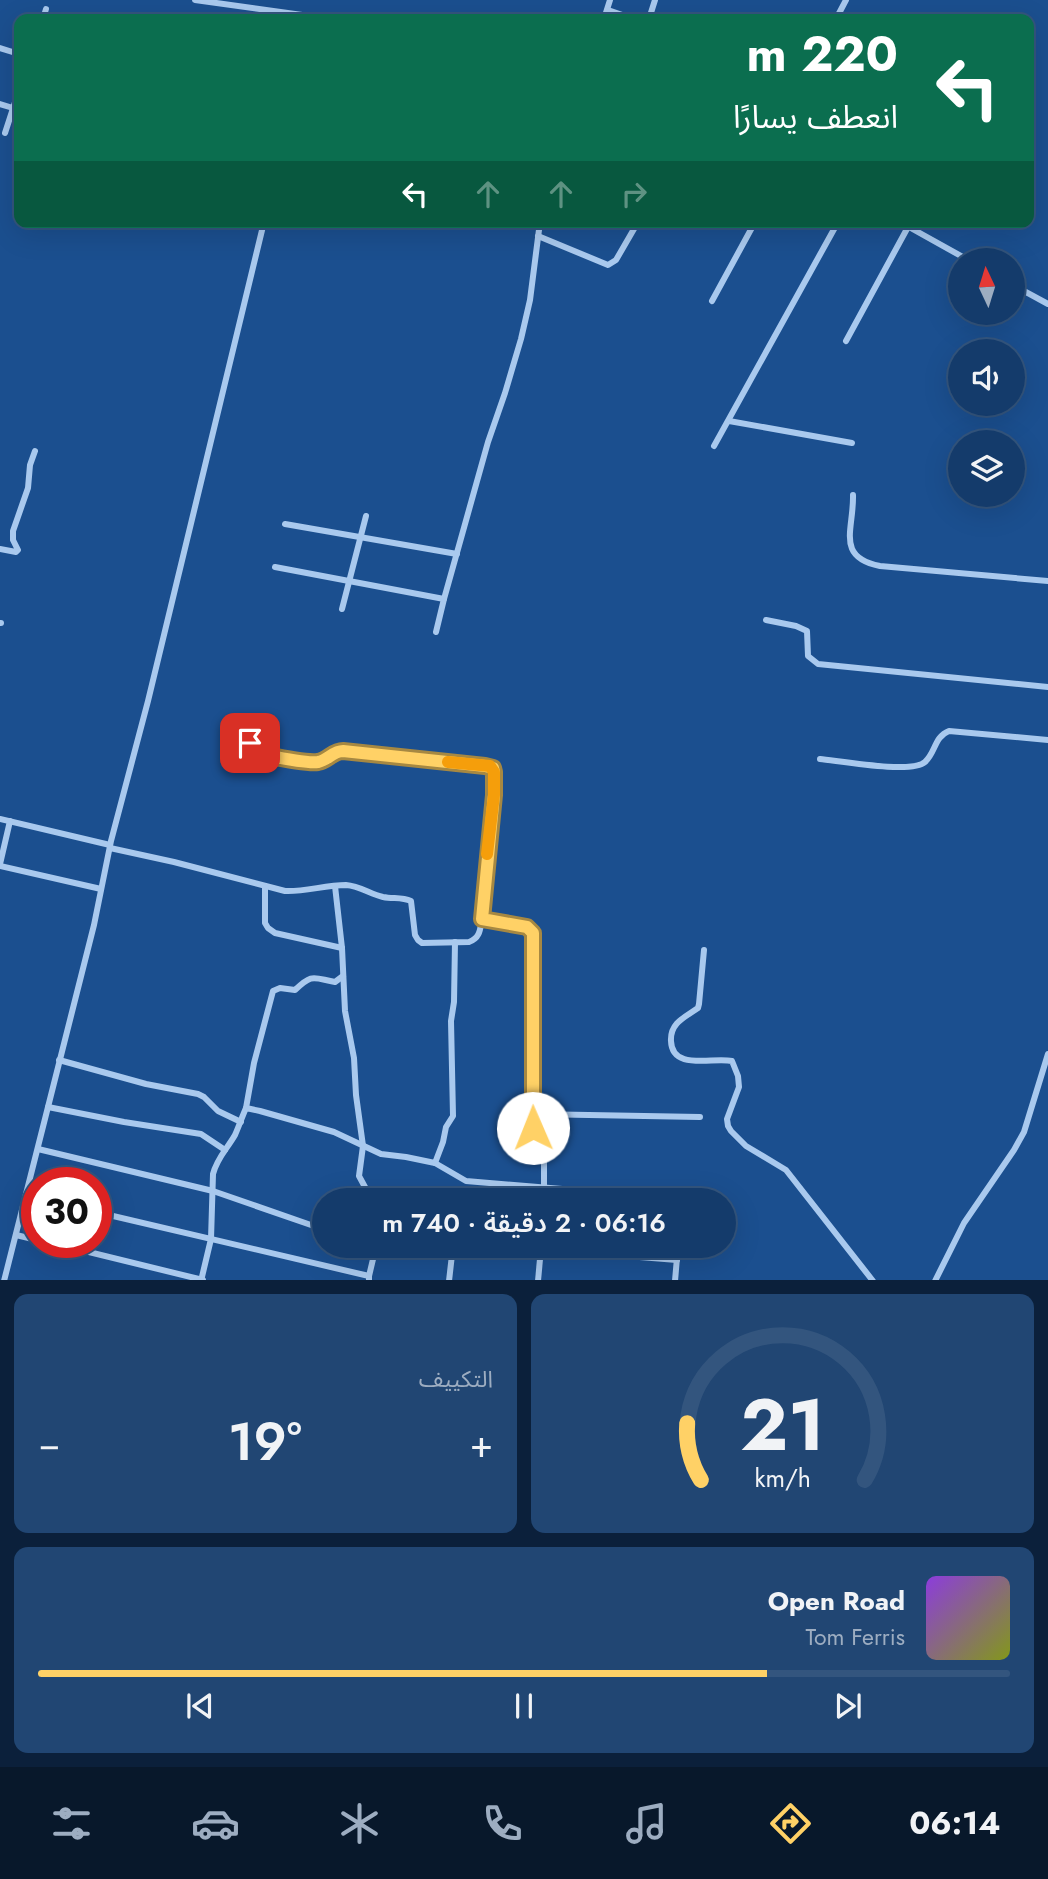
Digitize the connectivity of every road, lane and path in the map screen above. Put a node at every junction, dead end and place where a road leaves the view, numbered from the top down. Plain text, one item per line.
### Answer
1 (195, 0) edge
2 (610, 0) edge
3 (46, 9) dead end
4 (608, 10) junction
5 (44, 14) edge
6 (287, 14) edge
7 (606, 14) edge
8 (620, 14) edge
9 (0, 104) edge
10 (14, 105) edge
11 (13, 108) junction
12 (5, 133) dead end
13 (263, 228) edge
14 (539, 228) edge
15 (635, 228) edge
16 (752, 228) edge
17 (835, 228) edge
18 (907, 228) edge
19 (910, 228) edge
20 (538, 236) junction
21 (948, 249) edge
22 (1026, 292) edge
23 (712, 301) dead end
24 (1048, 304) edge
25 (846, 341) dead end
26 (729, 421) junction
27 (852, 443) dead end
28 (714, 446) dead end
29 (35, 451) dead end
30 (853, 495) dead end
31 (366, 516) dead end
32 (285, 524) dead end
33 (361, 537) junction
34 (0, 549) edge
35 (457, 554) junction
36 (275, 568) dead end
37 (349, 581) junction
38 (1048, 581) edge
39 (444, 599) junction
40 (342, 609) dead end
41 (766, 620) dead end
42 (436, 632) dead end
43 (1048, 687) edge
44 (252, 720) dead end
45 (1048, 740) edge
46 (820, 759) dead end
47 (0, 819) edge
48 (10, 821) junction
49 (110, 846) junction
50 (0, 865) edge
51 (335, 886) junction
52 (265, 887) junction
53 (101, 889) junction
54 (482, 919) junction
55 (455, 942) junction
56 (342, 948) junction
57 (704, 950) dead end
58 (343, 976) junction
59 (1048, 1054) edge
60 (60, 1060) junction
61 (48, 1107) junction
62 (246, 1108) junction
63 (533, 1114) junction
64 (700, 1116) dead end
65 (241, 1122) junction
66 (363, 1146) junction
67 (38, 1149) junction
68 (225, 1150) junction
69 (435, 1163) junction
70 (33, 1167) edge
71 (366, 1188) edge
72 (545, 1188) joint
73 (213, 1191) junction
74 (21, 1215) edge
75 (112, 1216) edge
76 (312, 1226) edge
77 (16, 1235) junction
78 (21, 1236) edge
79 (211, 1239) junction
80 (112, 1258) edge
81 (373, 1258) edge
82 (452, 1258) edge
83 (540, 1258) edge
84 (656, 1258) edge
85 (677, 1260) joint
86 (369, 1278) edge
87 (4, 1280) edge
88 (202, 1280) edge
89 (449, 1280) edge
90 (538, 1280) edge
91 (675, 1280) edge
92 (873, 1280) edge
93 (935, 1280) edge

1 - 6 street
2 - 4 street
3 - 5 street
4 - 7 street
4 - 8 street
9 - 11 street
10 - 11 street
11 - 12 street
13 - 49 street
14 - 20 street
15 - 20 street
16 - 23 street
17 - 26 street
18 - 25 street
19 - 21 street
20 - 35 street
22 - 24 street
26 - 27 street
26 - 28 street
29 - 34 street
30 - 38 street
31 - 33 street
32 - 33 street
33 - 35 street
33 - 37 street
35 - 39 street
36 - 37 street
37 - 39 street
37 - 40 street
39 - 42 street
41 - 43 street
44 - 54 street
45 - 46 street
47 - 48 street
48 - 49 street
48 - 50 street
49 - 52 street
49 - 53 street
50 - 53 street
51 - 52 street
51 - 55 street
51 - 56 street
52 - 56 street
53 - 60 street
54 - 55 street
54 - 63 street
55 - 69 street
56 - 58 street
57 - 92 street
58 - 62 street
58 - 66 street
59 - 93 street
60 - 61 street
60 - 65 street
61 - 67 street
61 - 68 street
62 - 65 street
62 - 66 street
63 - 64 street
63 - 72 street
65 - 68 street
66 - 69 street
66 - 71 street
67 - 70 street
67 - 73 street
68 - 73 street
69 - 72 street
73 - 76 street
73 - 79 street
74 - 77 street
75 - 79 street
77 - 78 street
77 - 87 street
79 - 86 street
79 - 88 street
80 - 88 street
81 - 86 street
82 - 89 street
83 - 90 street
84 - 85 street
85 - 91 street

